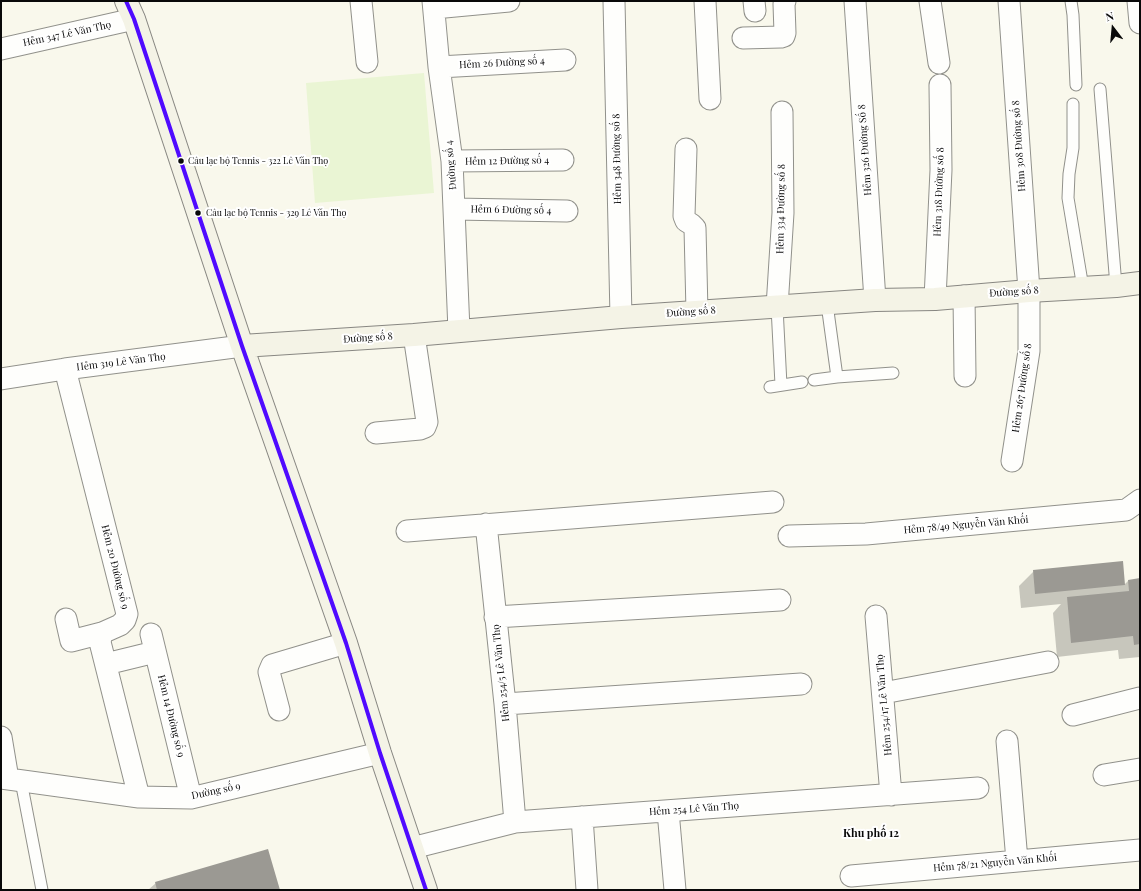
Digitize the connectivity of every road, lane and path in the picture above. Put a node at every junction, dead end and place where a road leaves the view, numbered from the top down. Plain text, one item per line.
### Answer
1 (361, 1) edge
2 (509, 1) edge
3 (614, 1) edge
4 (705, 1) edge
5 (785, 1) edge
6 (855, 1) edge
7 (930, 1) edge
8 (1009, 1) edge
9 (1071, 1) edge
10 (1138, 1) edge
11 (433, 4) edge
12 (130, 10) edge
13 (1140, 23) edge
14 (743, 38) dead end
15 (1, 49) edge
16 (565, 60) dead end
17 (367, 62) dead end
18 (938, 63) dead end
19 (439, 67) junction
20 (940, 85) dead end
21 (1076, 85) dead end
22 (1100, 89) dead end
23 (710, 99) dead end
24 (1073, 104) dead end
25 (782, 112) dead end
26 (686, 148) dead end
27 (563, 160) dead end
28 (452, 161) junction
29 (454, 209) junction
30 (568, 211) dead end
31 (1140, 283) edge
32 (1116, 286) junction
33 (1083, 288) junction
34 (1029, 291) junction
35 (964, 296) junction
36 (935, 299) junction
37 (875, 300) junction
38 (827, 304) junction
39 (777, 307) junction
40 (697, 312) junction
41 (621, 317) junction
42 (459, 331) junction
43 (414, 335) junction
44 (242, 346) junction
45 (65, 369) junction
46 (893, 373) dead end
47 (965, 376) dead end
48 (837, 377) junction
49 (1, 379) edge
50 (814, 380) dead end
51 (802, 382) dead end
52 (376, 433) dead end
53 (1012, 461) dead end
54 (1140, 500) edge
55 (773, 502) dead end
56 (486, 524) junction
57 (407, 531) dead end
58 (789, 536) dead end
59 (780, 600) dead end
60 (876, 616) dead end
61 (495, 617) junction
62 (66, 619) dead end
63 (102, 633) junction
64 (346, 643) junction
65 (1048, 662) dead end
66 (106, 664) junction
67 (801, 684) dead end
68 (882, 693) junction
69 (1140, 698) edge
70 (505, 704) junction
71 (279, 710) dead end
72 (1073, 715) dead end
73 (1, 737) edge
74 (1007, 741) dead end
75 (380, 752) junction
76 (1140, 770) edge
77 (1104, 775) dead end
78 (10, 779) edge
79 (978, 788) dead end
80 (891, 794) junction
81 (139, 797) junction
82 (191, 798) junction
83 (668, 811) junction
84 (582, 817) junction
85 (516, 822) junction
86 (412, 848) junction
87 (1140, 850) edge
88 (1017, 861) junction
89 (851, 876) dead end
90 (42, 890) edge
91 (426, 890) edge
92 (587, 890) edge
93 (675, 890) edge

1 - 17 street
2 - 11 street
3 - 41 street, Hẻm 348 Đường số 8
4 - 23 street
5 - 14 street
6 - 37 street, Hẻm 326 Đường Số 8
7 - 18 street
8 - 34 street, Hẻm 308 Đường số 8
9 - 21 lane
10 - 13 street
11 - 19 street, Đường số 4
12 - 15 street, Hẻm 347 Lê Văn Thọ
12 - 44 street
16 - 19 street, Hẻm 26 Đường số 4
19 - 28 street, Đường số 4
20 - 36 street, Hẻm 318 Đường số 8
22 - 32 lane
24 - 33 lane
25 - 39 street, Hẻm 334 Đường số 8
26 - 40 street
27 - 28 street, Hẻm 12 Đường số 4
28 - 29 street, Đường số 4
29 - 30 street, Hẻm 6 Đường số 4
29 - 42 street, Đường số 4
31 - 32 street, Đường số 8
32 - 33 street, Đường số 8
33 - 34 street, Đường số 8
34 - 35 street, Đường số 8
34 - 53 street, Hẻm 267 Đường số 8
35 - 36 street, Đường số 8
35 - 47 street
36 - 37 street, Đường số 8
37 - 38 street, Đường số 8
38 - 39 street, Đường số 8
38 - 48 lane
39 - 40 street, Đường số 8
39 - 51 lane
40 - 41 street, Đường số 8
41 - 42 street, Đường số 8
42 - 43 street, Đường số 8
43 - 44 street, Đường số 8
43 - 52 street
44 - 45 street, Hẻm 319 Lê Văn Thọ
44 - 64 street
45 - 49 street, Hẻm 319 Lê Văn Thọ
45 - 63 street, Hẻm 20 Đường số 9
46 - 48 lane
48 - 50 lane
54 - 58 street, Hẻm 78/49 Nguyễn Văn Khối
55 - 56 street
56 - 57 street
56 - 61 street, Hẻm 254/5 Lê Văn Thọ
59 - 61 street
60 - 68 street, Hẻm 254/17 Lê Văn Thọ
61 - 70 street, Hẻm 254/5 Lê Văn Thọ
62 - 63 street, Hẻm 20 Đường số 9
63 - 66 street
64 - 71 street
64 - 75 street
65 - 68 street
66 - 81 street
66 - 82 street, Hẻm 14 Đường số 9
67 - 70 street
68 - 80 street, Hẻm 254/17 Lê Văn Thọ
69 - 72 street
70 - 85 street, Hẻm 254/5 Lê Văn Thọ
73 - 78 street
74 - 88 street
75 - 82 street, Đường số 9
75 - 86 street
76 - 77 street
78 - 81 street, Đường số 9
78 - 90 lane
79 - 80 street, Hẻm 254 Lê Văn Thọ
80 - 83 street, Hẻm 254 Lê Văn Thọ
81 - 82 street, Đường số 9
83 - 84 street, Hẻm 254 Lê Văn Thọ
83 - 93 street
84 - 85 street, Hẻm 254 Lê Văn Thọ
84 - 92 street
85 - 86 street, Hẻm 254 Lê Văn Thọ
86 - 91 street
87 - 88 street, Hẻm 78/21 Nguyễn Văn Khối
88 - 89 street, Hẻm 78/21 Nguyễn Văn Khối

